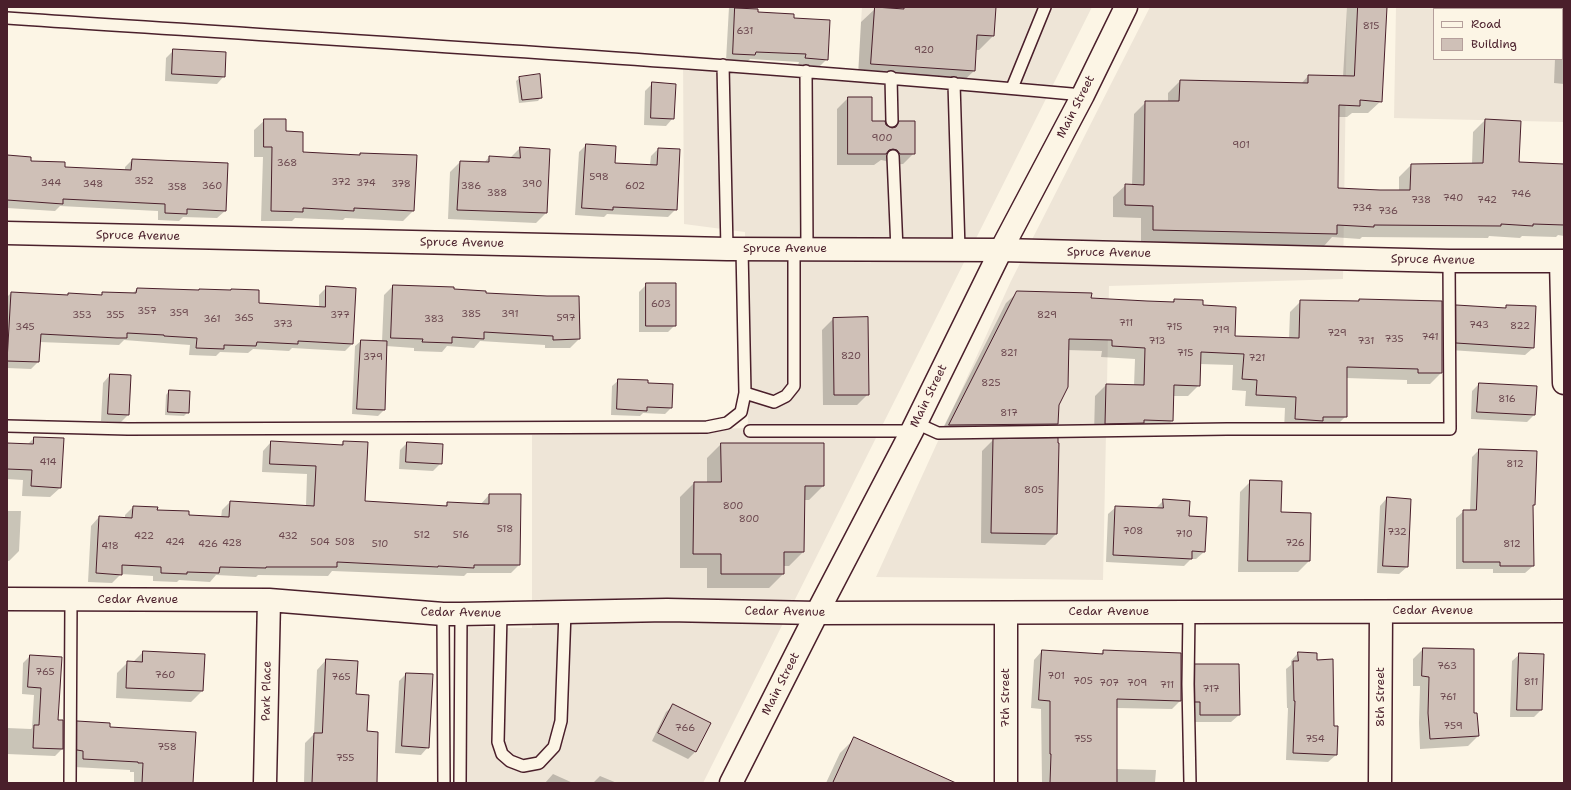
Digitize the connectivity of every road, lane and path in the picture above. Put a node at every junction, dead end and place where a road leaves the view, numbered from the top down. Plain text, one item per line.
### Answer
1 (1045, 7) edge
2 (1126, 7) edge
3 (7, 18) edge
4 (722, 65) junction
5 (806, 71) junction
6 (891, 78) junction
7 (954, 83) junction
8 (1012, 88) junction
9 (1083, 95) junction
10 (892, 121) dead end
11 (892, 156) dead end
12 (7, 233) edge
13 (735, 249) junction
14 (801, 249) junction
15 (897, 250) junction
16 (958, 250) junction
17 (1001, 250) junction
18 (1449, 260) junction
19 (1563, 260) edge
20 (1564, 383) edge
21 (744, 393) junction
22 (7, 426) edge
23 (914, 427) junction
24 (750, 431) dead end
25 (7, 599) edge
26 (71, 600) junction
27 (269, 600) junction
28 (1564, 611) edge
29 (565, 612) junction
30 (1189, 612) junction
31 (1381, 612) junction
32 (817, 613) junction
33 (1006, 613) junction
34 (452, 614) junction
35 (501, 614) junction
36 (70, 783) edge
37 (265, 783) edge
38 (444, 783) edge
39 (460, 783) edge
40 (731, 783) edge
41 (1006, 783) edge
42 (1190, 783) edge
43 (1380, 783) edge

1 - 8 lane
2 - 9 street, Main Street
3 - 4 lane
4 - 5 lane
4 - 13 lane
5 - 6 lane
5 - 14 lane
6 - 7 lane
6 - 10 lane
7 - 8 lane
7 - 16 lane
8 - 9 lane
9 - 17 street, Main Street
11 - 15 lane
12 - 13 street, Spruce Avenue
13 - 14 street, Spruce Avenue
13 - 21 lane
14 - 15 street, Spruce Avenue
14 - 21 lane
15 - 16 street, Spruce Avenue
16 - 17 street, Spruce Avenue
17 - 18 street, Spruce Avenue
17 - 23 street, Main Street
18 - 19 street, Spruce Avenue
18 - 23 lane
19 - 20 street
21 - 22 lane
23 - 24 lane
23 - 32 street, Main Street
25 - 26 street, Cedar Avenue
26 - 27 street, Cedar Avenue
26 - 36 lane
27 - 34 street, Cedar Avenue
27 - 37 street, Park Place
28 - 31 street, Cedar Avenue
29 - 32 street, Cedar Avenue
29 - 35 street, Cedar Avenue
29 - 35 lane
30 - 31 street, Cedar Avenue
30 - 33 street, Cedar Avenue
30 - 42 lane
31 - 43 street, 8th Street
32 - 33 street, Cedar Avenue
32 - 40 street, Main Street
33 - 41 street, 7th Street
34 - 35 street, Cedar Avenue
34 - 38 lane
34 - 39 lane

